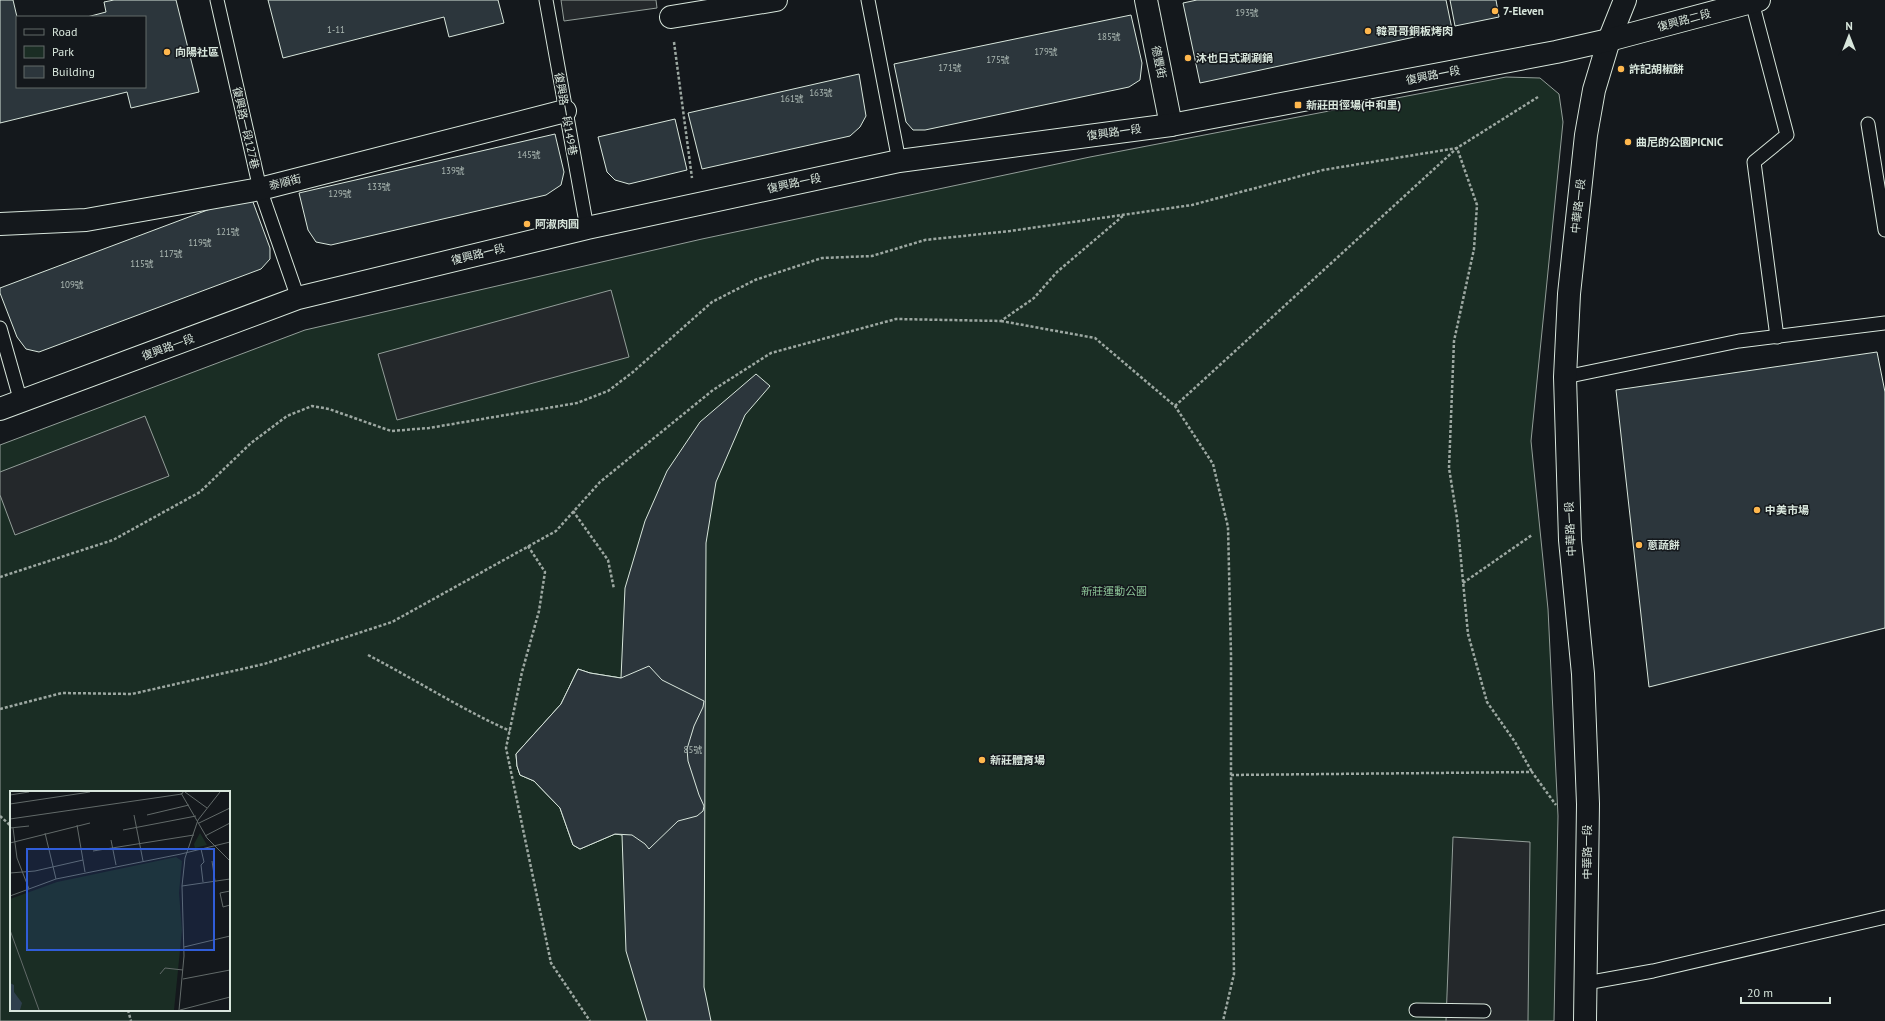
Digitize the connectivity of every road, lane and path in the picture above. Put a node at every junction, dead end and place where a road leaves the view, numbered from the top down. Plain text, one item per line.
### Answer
1 (217, 0) edge
2 (546, 0) edge
3 (776, 0) edge
4 (868, 0) edge
5 (1146, 0) edge
6 (1625, 0) edge
7 (1755, 1) edge
8 (671, 17) joint
9 (1608, 40) junction
10 (1538, 97) dead end
11 (565, 111) junction
12 (1868, 124) dead end
13 (1172, 125) junction
14 (1457, 148) junction
15 (899, 161) junction
16 (260, 189) junction
17 (696, 205) junction
18 (1125, 214) junction
19 (0, 224) edge
20 (587, 228) junction
21 (1885, 230) edge
22 (298, 298) junction
23 (1001, 321) junction
24 (1885, 323) edge
25 (0, 328) edge
26 (1777, 336) junction
27 (1565, 377) junction
28 (21, 402) junction
29 (1176, 406) junction
30 (0, 410) edge
31 (574, 511) junction
32 (1532, 535) dead end
33 (528, 546) junction
34 (0, 577) edge
35 (1462, 583) junction
36 (614, 589) dead end
37 (368, 655) dead end
38 (0, 709) edge
39 (510, 731) junction
40 (1532, 772) junction
41 (1231, 775) junction
42 (1556, 805) dead end
43 (0, 816) edge
44 (10, 825) edge
45 (1885, 918) edge
46 (1586, 983) junction
47 (1416, 1010) dead end
48 (128, 1011) edge
49 (1484, 1011) dead end
50 (131, 1021) edge
51 (590, 1021) edge
52 (1223, 1021) edge
53 (1585, 1021) edge

1 - 16 lane, 復興路一段127巷
2 - 11 lane, 復興路一段149巷
3 - 8 street
4 - 15 lane
5 - 13 street, 德豐街
6 - 9 street, 中華路一段
7 - 9 street, 復興路二段
7 - 26 lane
8 - 17 path
9 - 13 street, 復興路一段
9 - 27 street, 中華路一段
10 - 14 path
11 - 16 street, 泰順街
11 - 20 lane, 復興路一段149巷
12 - 21 lane
13 - 15 street, 復興路一段
14 - 18 path
14 - 29 path
14 - 35 path
15 - 17 street, 復興路一段
16 - 19 street, 泰順街
16 - 22 lane, 復興路一段127巷
17 - 20 street, 復興路一段
18 - 23 path
18 - 34 path
20 - 22 street, 復興路一段
22 - 28 street, 復興路一段
23 - 29 path
23 - 31 path
24 - 26 lane
25 - 28 lane
26 - 27 lane
27 - 46 street, 中華路一段
28 - 30 street, 復興路一段
29 - 41 path
31 - 33 path
31 - 36 path
32 - 35 path
33 - 38 path
33 - 39 path
35 - 40 path
37 - 39 path
39 - 51 path
40 - 41 path
40 - 42 path
41 - 52 path
43 - 44 path
45 - 46 lane
46 - 53 street, 中華路一段
47 - 49 lane
48 - 50 path

